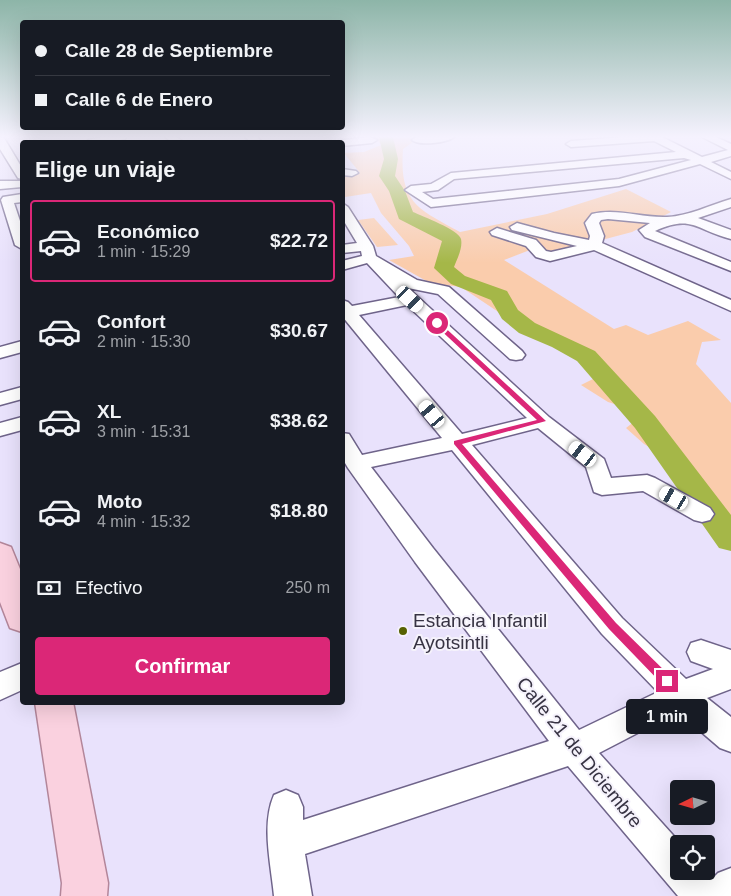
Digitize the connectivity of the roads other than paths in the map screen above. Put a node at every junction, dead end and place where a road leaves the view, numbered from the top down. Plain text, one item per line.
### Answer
1 (447, 179) edge
2 (632, 179) edge
3 (20, 184) edge
4 (0, 185) edge
5 (20, 198) edge
6 (4, 200) edge
7 (729, 206) edge
8 (345, 215) edge
9 (686, 218) junction
10 (666, 221) junction
11 (18, 222) edge
12 (516, 227) dead end
13 (497, 232) dead end
14 (731, 235) edge
15 (552, 237) junction
16 (595, 245) junction
17 (345, 249) edge
18 (368, 252) junction
19 (562, 254) junction
20 (345, 264) edge
21 (731, 267) edge
22 (410, 299) junction
23 (731, 306) edge
24 (346, 309) edge
25 (20, 347) edge
26 (0, 353) edge
27 (516, 356) dead end
28 (20, 394) edge
29 (0, 399) edge
30 (542, 421) junction
31 (20, 424) edge
32 (0, 430) edge
33 (456, 442) junction
34 (349, 451) edge
35 (702, 514) dead end
36 (8, 574) edge
37 (20, 612) edge
38 (701, 652) dead end
39 (731, 663) edge
40 (731, 675) edge
41 (20, 677) edge
42 (0, 687) edge
43 (681, 695) junction
44 (55, 705) edge
45 (731, 737) edge
46 (574, 749) junction
47 (286, 807) dead end
48 (286, 843) junction
49 (670, 859) edge
50 (688, 880) edge
51 (731, 886) edge
52 (84, 896) edge
53 (293, 896) edge
54 (702, 896) edge
55 (722, 896) edge

1 - 2 street
3 - 4 street
5 - 6 street
6 - 11 street
7 - 9 street
8 - 18 street
9 - 10 street
9 - 14 street
10 - 16 street
10 - 21 street
12 - 15 street
13 - 19 street
15 - 16 street
15 - 19 street
16 - 19 street
16 - 23 street
17 - 18 street
18 - 20 street
18 - 22 street
18 - 27 street
22 - 24 street
22 - 30 street
24 - 33 street
25 - 26 street
28 - 29 street
30 - 33 street
30 - 35 street
31 - 32 street
33 - 34 street
33 - 43 street
34 - 46 street, Calle 21 de Diciembre
36 - 37 main road
38 - 39 street
40 - 43 street
41 - 42 street
43 - 45 street
43 - 46 street
44 - 52 main road
46 - 48 street
46 - 49 street, Calle 21 de Diciembre
47 - 48 street
48 - 53 street
50 - 54 street, Calle 21 de Diciembre
51 - 55 street

